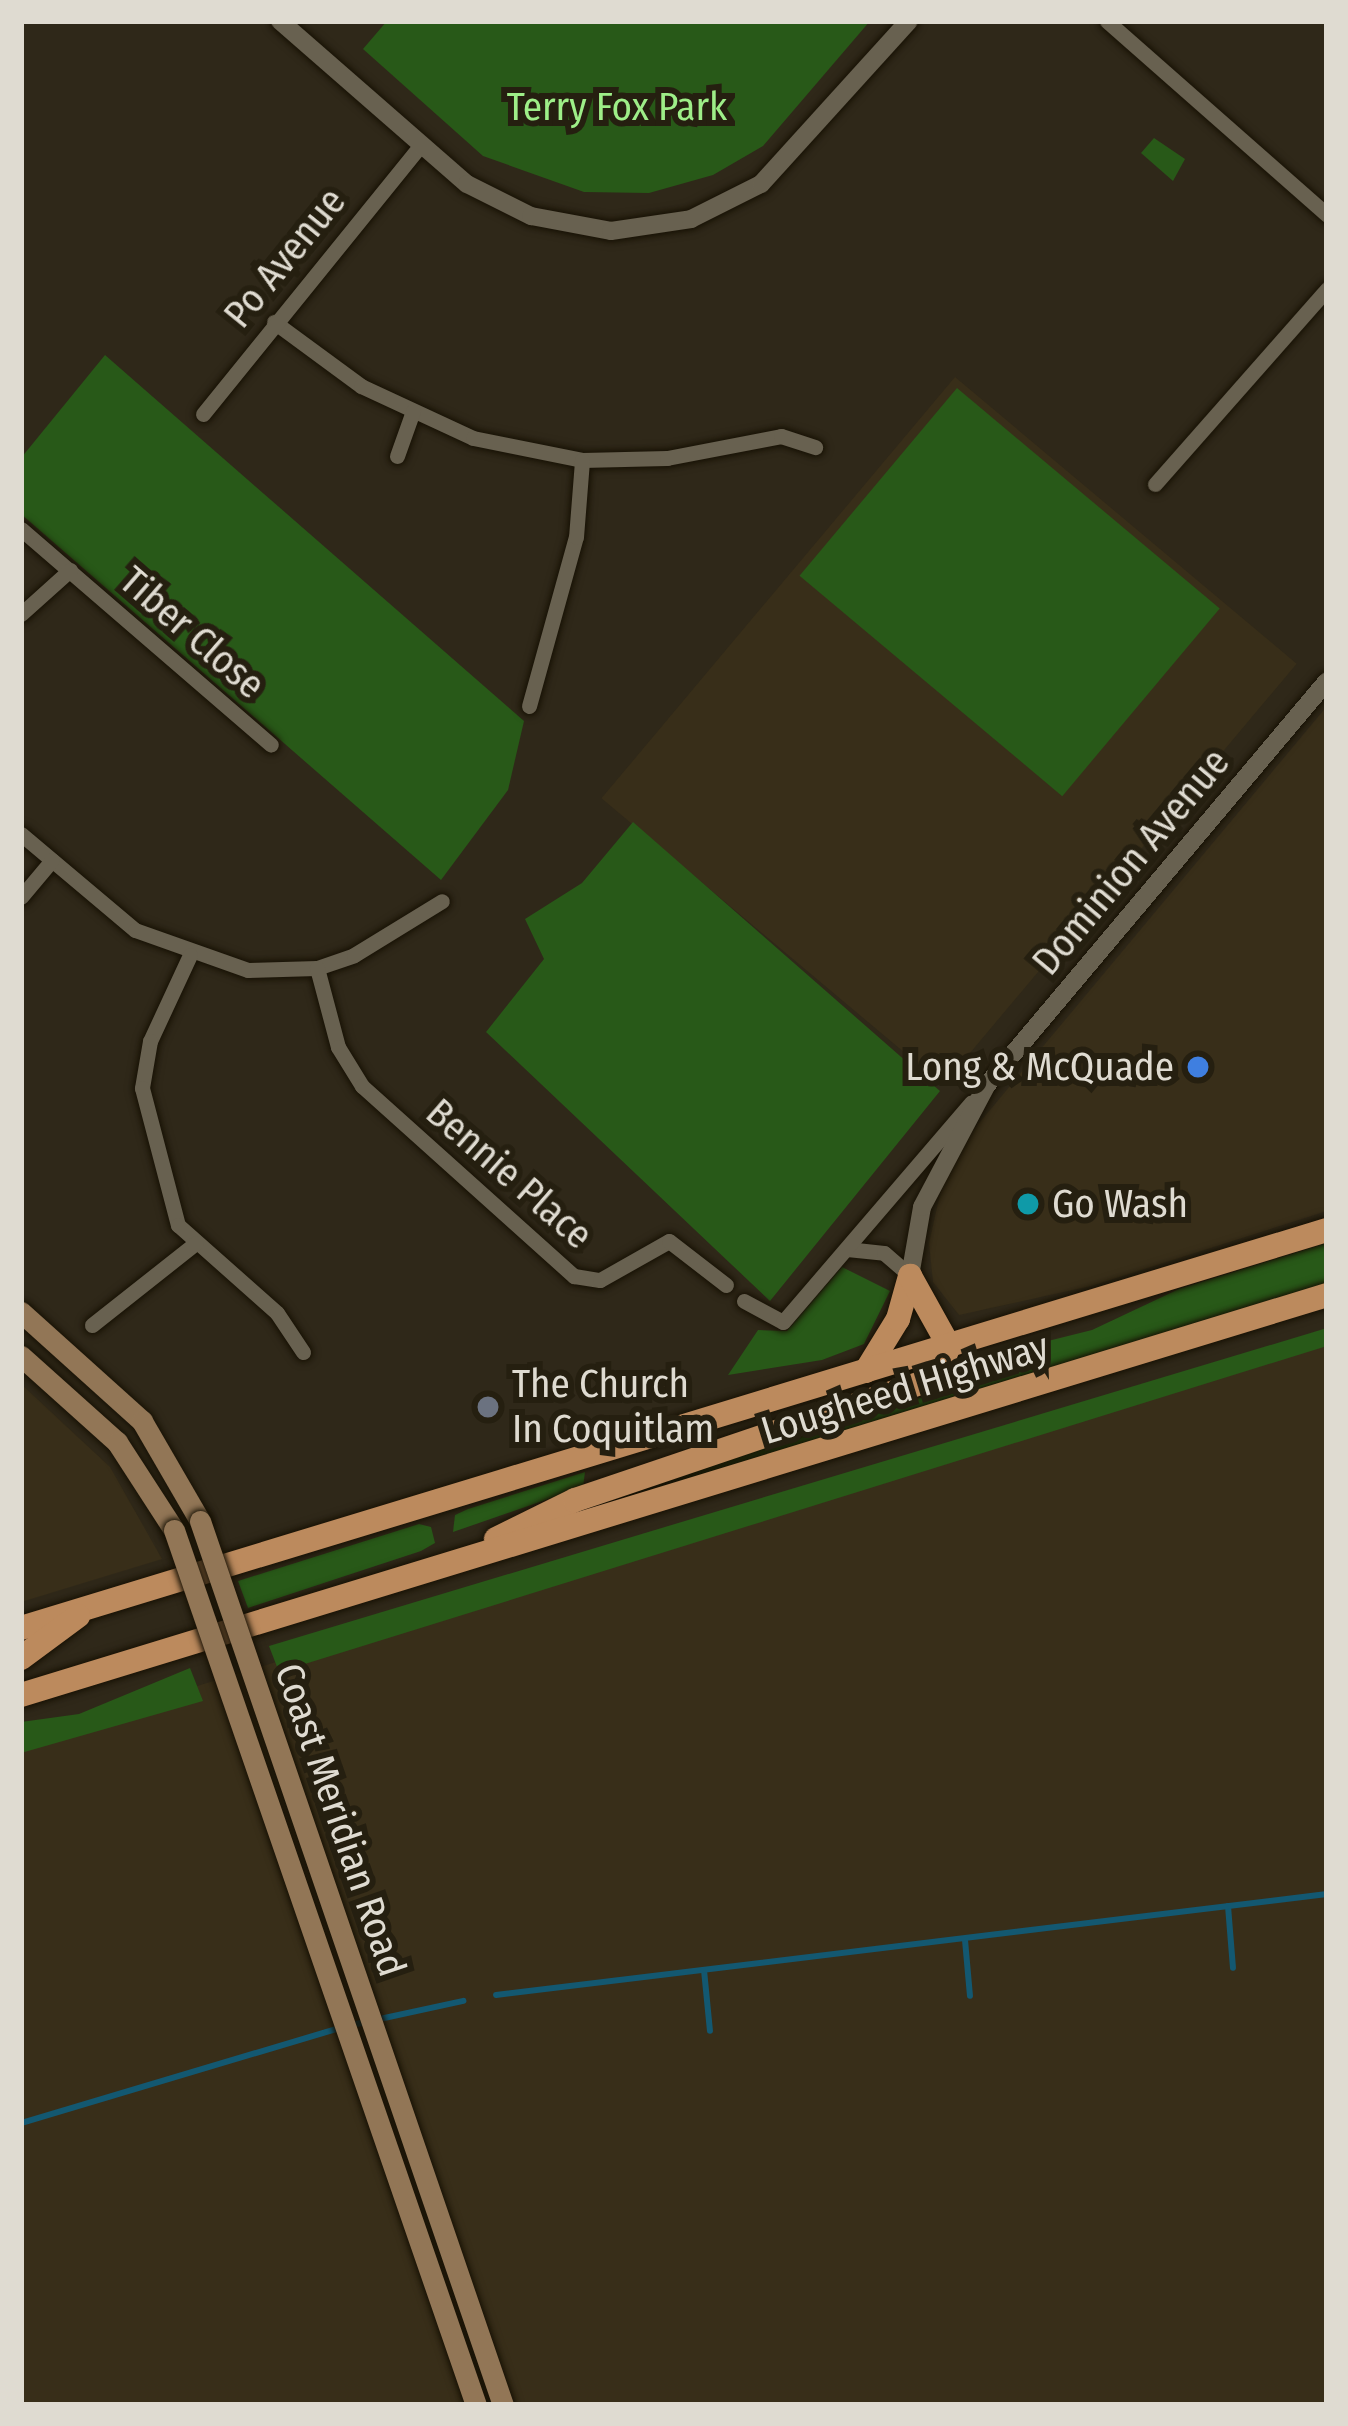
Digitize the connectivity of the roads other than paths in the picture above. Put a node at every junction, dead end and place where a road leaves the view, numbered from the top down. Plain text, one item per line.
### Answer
1 (280, 21) edge
2 (909, 21) edge
3 (1107, 21) edge
4 (421, 146) junction
5 (1327, 215) edge
6 (1327, 289) edge
7 (274, 322) junction
8 (412, 411) junction
9 (203, 414) dead end
10 (815, 447) dead end
11 (397, 456) dead end
12 (582, 460) junction
13 (1155, 484) dead end
14 (21, 529) edge
15 (70, 570) junction
16 (21, 614) edge
17 (1327, 681) edge
18 (529, 706) dead end
19 (272, 745) dead end
20 (21, 835) edge
21 (52, 860) junction
22 (21, 897) edge
23 (442, 901) dead end
24 (190, 956) junction
25 (317, 968) junction
26 (986, 1086) junction
27 (1327, 1230) edge
28 (196, 1243) junction
29 (847, 1249) junction
30 (910, 1276) junction
31 (726, 1285) dead end
32 (1327, 1295) edge
33 (744, 1301) dead end
34 (21, 1312) edge
35 (92, 1325) dead end
36 (949, 1346) junction
37 (303, 1352) dead end
38 (21, 1356) edge
39 (866, 1371) junction
40 (427, 1572) junction
41 (94, 1604) junction
42 (21, 1628) edge
43 (21, 1658) edge
44 (21, 1695) edge
45 (476, 2405) edge
46 (503, 2405) edge

1 - 4 street
2 - 4 street
3 - 5 street
4 - 7 street, Po Avenue
6 - 13 street
7 - 8 street
7 - 9 street, Po Avenue
8 - 11 street
8 - 12 street
10 - 12 street
12 - 18 street
14 - 15 street, Tiber Close
15 - 16 street
15 - 19 street, Tiber Close
17 - 26 street, Dominion Avenue
20 - 21 street
21 - 22 street
21 - 24 street
23 - 25 street
24 - 25 street
24 - 28 street
25 - 31 street, Bennie Place
26 - 29 street, Dominion Avenue
26 - 30 street, Dominion Avenue
27 - 36 main road, Lougheed Highway
28 - 35 street
28 - 37 street
29 - 30 street
29 - 33 street, Dominion Avenue
30 - 36 main road
30 - 39 main road
32 - 40 main road, Lougheed Highway
34 - 46 main road, Coast Meridian Road, bridge
36 - 39 main road, Lougheed Highway
36 - 40 main road
38 - 45 main road, Coast Meridian Road, bridge
39 - 41 main road, Lougheed Highway
40 - 44 main road, Lougheed Highway
41 - 42 main road, Lougheed Highway
41 - 43 main road

